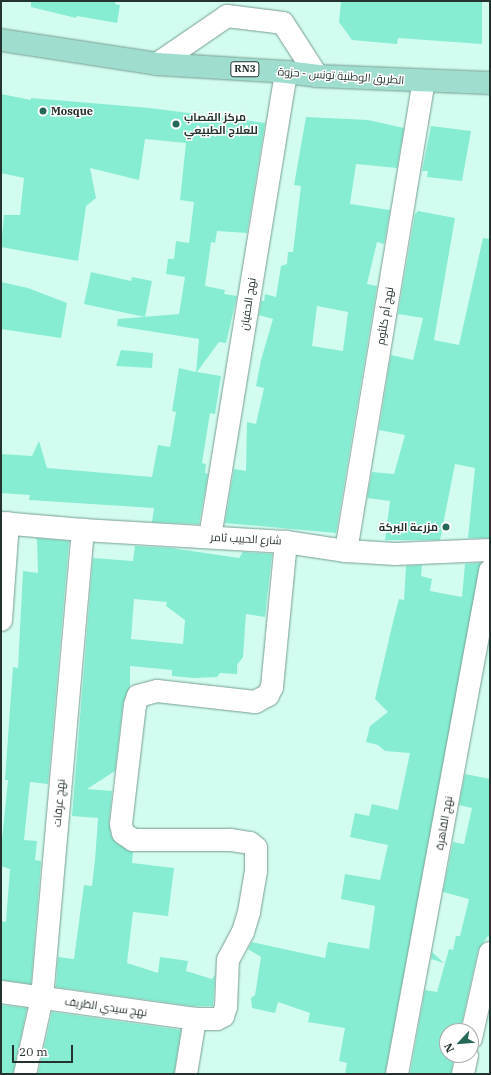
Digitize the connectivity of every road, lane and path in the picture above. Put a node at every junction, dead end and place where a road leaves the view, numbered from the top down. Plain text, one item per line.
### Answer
1 (1, 40) edge
2 (158, 64) junction
3 (286, 72) junction
4 (317, 76) junction
5 (424, 81) junction
6 (490, 83) edge
7 (4, 523) edge
8 (83, 530) junction
9 (210, 537) junction
10 (286, 542) junction
11 (490, 550) edge
12 (346, 551) junction
13 (490, 571) edge
14 (1, 620) edge
15 (490, 953) edge
16 (1, 992) edge
17 (42, 998) junction
18 (203, 1019) junction
19 (474, 1023) edge
20 (465, 1063) edge
21 (191, 1073) edge
22 (26, 1074) edge
23 (397, 1074) edge
24 (463, 1074) edge

1 - 2 main road, الطريق الوطنية تونس - حزوة / RN3
2 - 3 main road, الطريق الوطنية تونس - حزوة / RN3
2 - 4 street
3 - 4 main road, الطريق الوطنية تونس - حزوة / RN3
3 - 9 street, نهج الحفيان
4 - 5 main road, الطريق الوطنية تونس - حزوة / RN3
5 - 6 main road, الطريق الوطنية تونس - حزوة / RN3
5 - 12 street, نهج أم كلثوم
7 - 8 street, شارع الحبيب ثامر
7 - 14 street
8 - 9 street, شارع الحبيب ثامر
8 - 17 street, نهج عرفات
9 - 10 street, شارع الحبيب ثامر
10 - 12 street, شارع الحبيب ثامر
10 - 18 street
11 - 12 street, شارع الحبيب ثامر
13 - 23 street, نهج القاهرة
15 - 19 street
16 - 17 street, نهج سيدي الظريف
17 - 18 street, نهج سيدي الظريف
17 - 22 street, نهج عرفات
18 - 21 street
20 - 24 street

